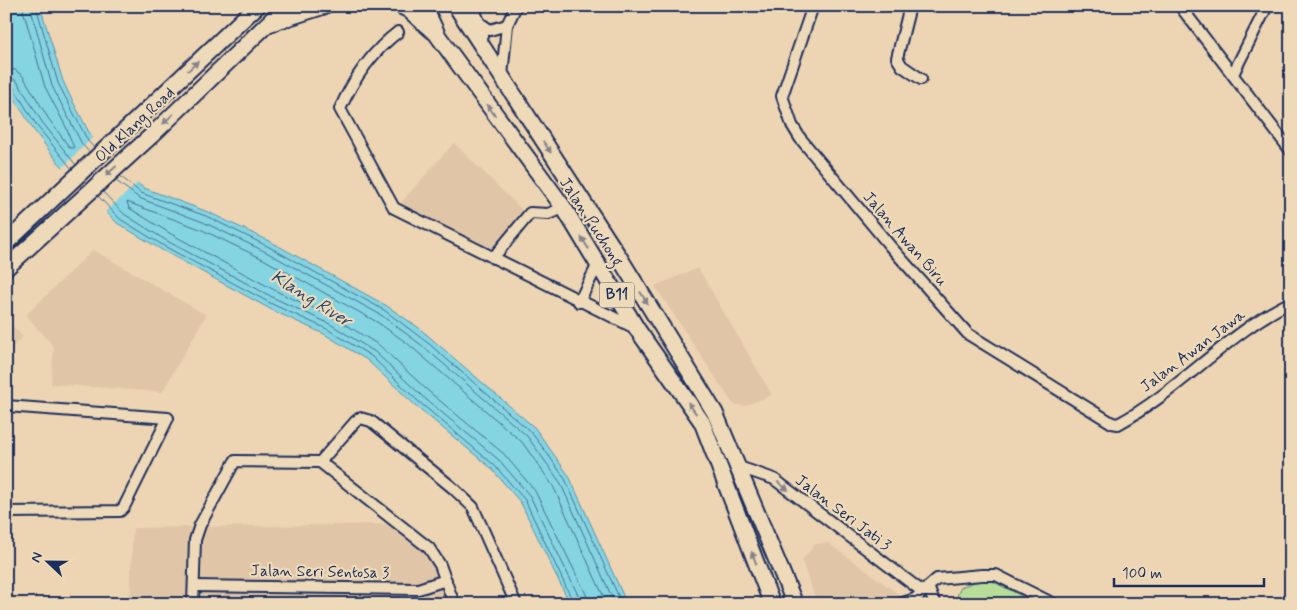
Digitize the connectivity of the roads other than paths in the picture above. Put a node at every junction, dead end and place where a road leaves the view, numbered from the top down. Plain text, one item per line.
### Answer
1 (257, 6) edge
2 (286, 6) edge
3 (324, 6) edge
4 (401, 6) edge
5 (424, 6) edge
6 (456, 6) edge
7 (470, 6) edge
8 (516, 6) edge
9 (813, 6) edge
10 (910, 6) edge
11 (1180, 6) edge
12 (1267, 6) edge
13 (477, 21) junction
14 (507, 24) junction
15 (267, 25) junction
16 (398, 32) dead end
17 (438, 36) junction
18 (490, 57) junction
19 (1233, 74) junction
20 (502, 76) junction
21 (921, 79) dead end
22 (1291, 151) edge
23 (564, 208) junction
24 (6, 243) edge
25 (493, 258) junction
26 (598, 264) junction
27 (6, 268) edge
28 (579, 302) junction
29 (1291, 302) edge
30 (636, 329) junction
31 (6, 406) edge
32 (1115, 424) joint
33 (320, 462) junction
34 (738, 467) junction
35 (6, 512) edge
36 (446, 580) junction
37 (194, 586) junction
38 (921, 596) edge
39 (193, 604) edge
40 (454, 604) edge
41 (516, 604) edge
42 (772, 604) edge
43 (795, 604) edge
44 (900, 604) edge
45 (935, 604) edge
46 (1054, 604) edge

24 -> 1 main road, Old Klang Road
2 - 15 main road, Old Klang Road
3 - 15 main road
4 - 17 main road
5 - 17 main road, Jalan Puchong / B11
6 - 18 main road, Jalan Puchong / B11
7 - 13 main road
8 - 14 street
9 - 32 street, Jalan Awan Biru
10 - 21 street
11 - 19 street
12 - 19 street
13 - 14 street
13 - 18 main road
14 - 20 street
15 -> 27 main road, Old Klang Road
16 - 25 street
23 -> 17 main road, Jalan Puchong / B11
18 - 20 main road, Jalan Puchong / B11
19 - 22 street
20 -> 34 main road, Jalan Puchong / B11
23 - 25 street
26 -> 23 main road, Jalan Puchong / B11
25 - 28 street
26 - 28 street
26 - 30 main road, Jalan Puchong / B11
28 - 30 street
29 - 32 street, Jalan Awan Jawa
42 -> 30 main road, Jalan Puchong / B11
31 - 35 street
33 - 36 street
33 - 37 street
33 - 41 street
34 -> 38 street, Jalan Seri Jati 3
34 - 43 main road, Jalan Puchong / B11
36 - 37 street, Jalan Seri Sentosa 3
36 - 40 street
37 - 39 street
38 - 44 street
38 - 45 street
38 - 46 street

